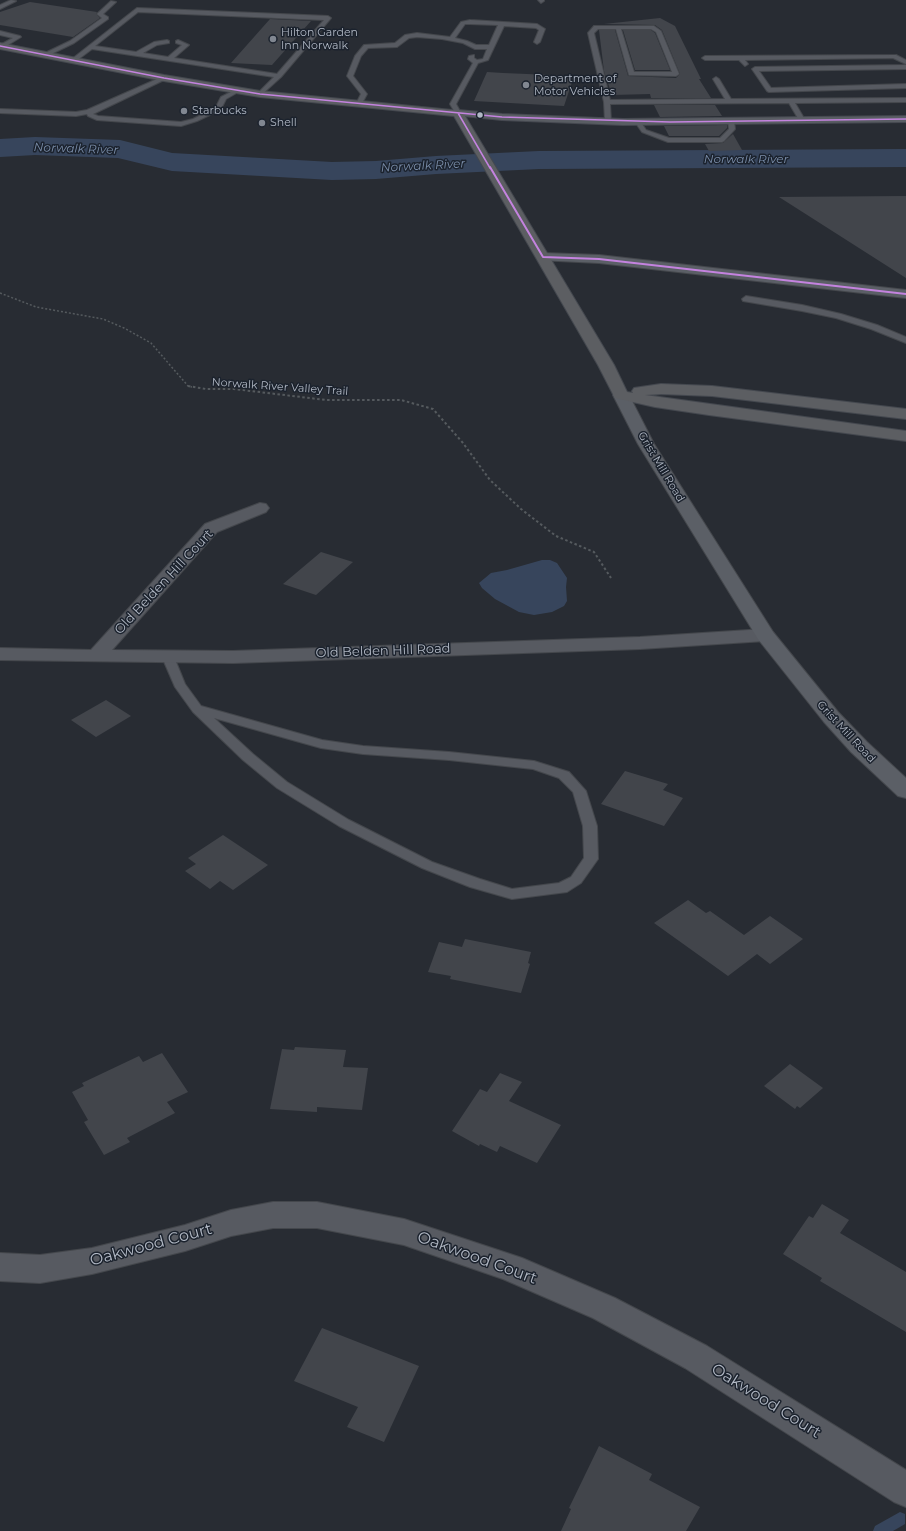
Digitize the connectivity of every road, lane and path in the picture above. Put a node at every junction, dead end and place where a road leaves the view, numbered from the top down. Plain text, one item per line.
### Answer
1 (13, 1) dead end
2 (113, 2) dead end
3 (0, 6) edge
4 (502, 24) junction
5 (618, 27) junction
6 (0, 33) edge
7 (452, 39) junction
8 (167, 42) dead end
9 (178, 42) dead end
10 (537, 42) dead end
11 (0, 46) edge
12 (90, 47) junction
13 (475, 47) junction
14 (491, 47) junction
15 (138, 54) junction
16 (45, 55) junction
17 (705, 58) dead end
18 (741, 58) junction
19 (168, 59) junction
20 (74, 60) junction
21 (476, 62) junction
22 (906, 62) edge
23 (906, 67) edge
24 (755, 69) junction
25 (279, 76) junction
26 (164, 78) junction
27 (716, 79) dead end
28 (906, 86) edge
29 (237, 91) junction
30 (260, 94) junction
31 (906, 100) edge
32 (729, 101) junction
33 (791, 101) junction
34 (607, 102) junction
35 (359, 104) junction
36 (0, 111) edge
37 (89, 112) junction
38 (458, 113) junction
39 (906, 119) edge
40 (802, 120) junction
41 (608, 121) junction
42 (731, 121) junction
43 (638, 122) junction
44 (543, 258) junction
45 (0, 293) edge
46 (906, 294) edge
47 (746, 299) dead end
48 (906, 340) edge
49 (621, 395) junction
50 (906, 414) edge
51 (906, 436) edge
52 (260, 508) dead end
53 (611, 578) dead end
54 (765, 635) junction
55 (0, 654) edge
56 (96, 656) junction
57 (168, 657) junction
58 (197, 709) junction
59 (906, 791) edge
60 (0, 1267) edge
61 (906, 1490) edge

1 - 3 lane
2 - 16 lane
4 - 7 lane
4 - 10 lane
4 - 14 lane
5 - 5 lane
5 - 34 lane
6 - 11 lane
7 - 13 lane
7 - 35 lane
8 - 15 lane
9 - 19 lane
11 - 16 highway
12 - 15 lane
12 - 20 lane
12 - 25 lane
13 - 14 lane
13 - 21 lane
14 - 21 lane
15 - 19 lane
16 - 20 highway
17 - 18 lane
18 - 22 lane
18 - 24 lane
19 - 25 lane
20 - 26 highway
21 - 38 lane
23 - 24 lane
24 - 28 lane
25 - 30 lane
26 - 29 highway
26 - 37 lane
27 - 32 lane
29 - 30 highway
29 - 37 lane
30 - 35 highway
31 - 33 lane
32 - 33 lane
32 - 34 lane
33 - 40 lane
34 - 41 lane
35 - 38 highway
36 - 37 lane
38 - 41 main road
38 - 44 highway, Grist Mill Road
39 - 40 main road
40 - 42 main road
41 - 43 main road
42 - 43 main road
42 - 43 lane
44 - 46 main road
44 - 49 highway, Grist Mill Road
45 - 53 path, Norwalk River Valley Trail
47 - 48 lane
49 - 50 highway
49 - 51 highway
49 - 54 main road, Grist Mill Road
52 - 56 street, Old Belden Hill Court
54 - 57 street, Old Belden Hill Road
54 - 59 main road, Grist Mill Road
55 - 56 street, Old Belden Hill Road
56 - 57 street, Old Belden Hill Road
57 - 58 lane
58 - 58 lane
60 - 61 street, Oakwood Court

